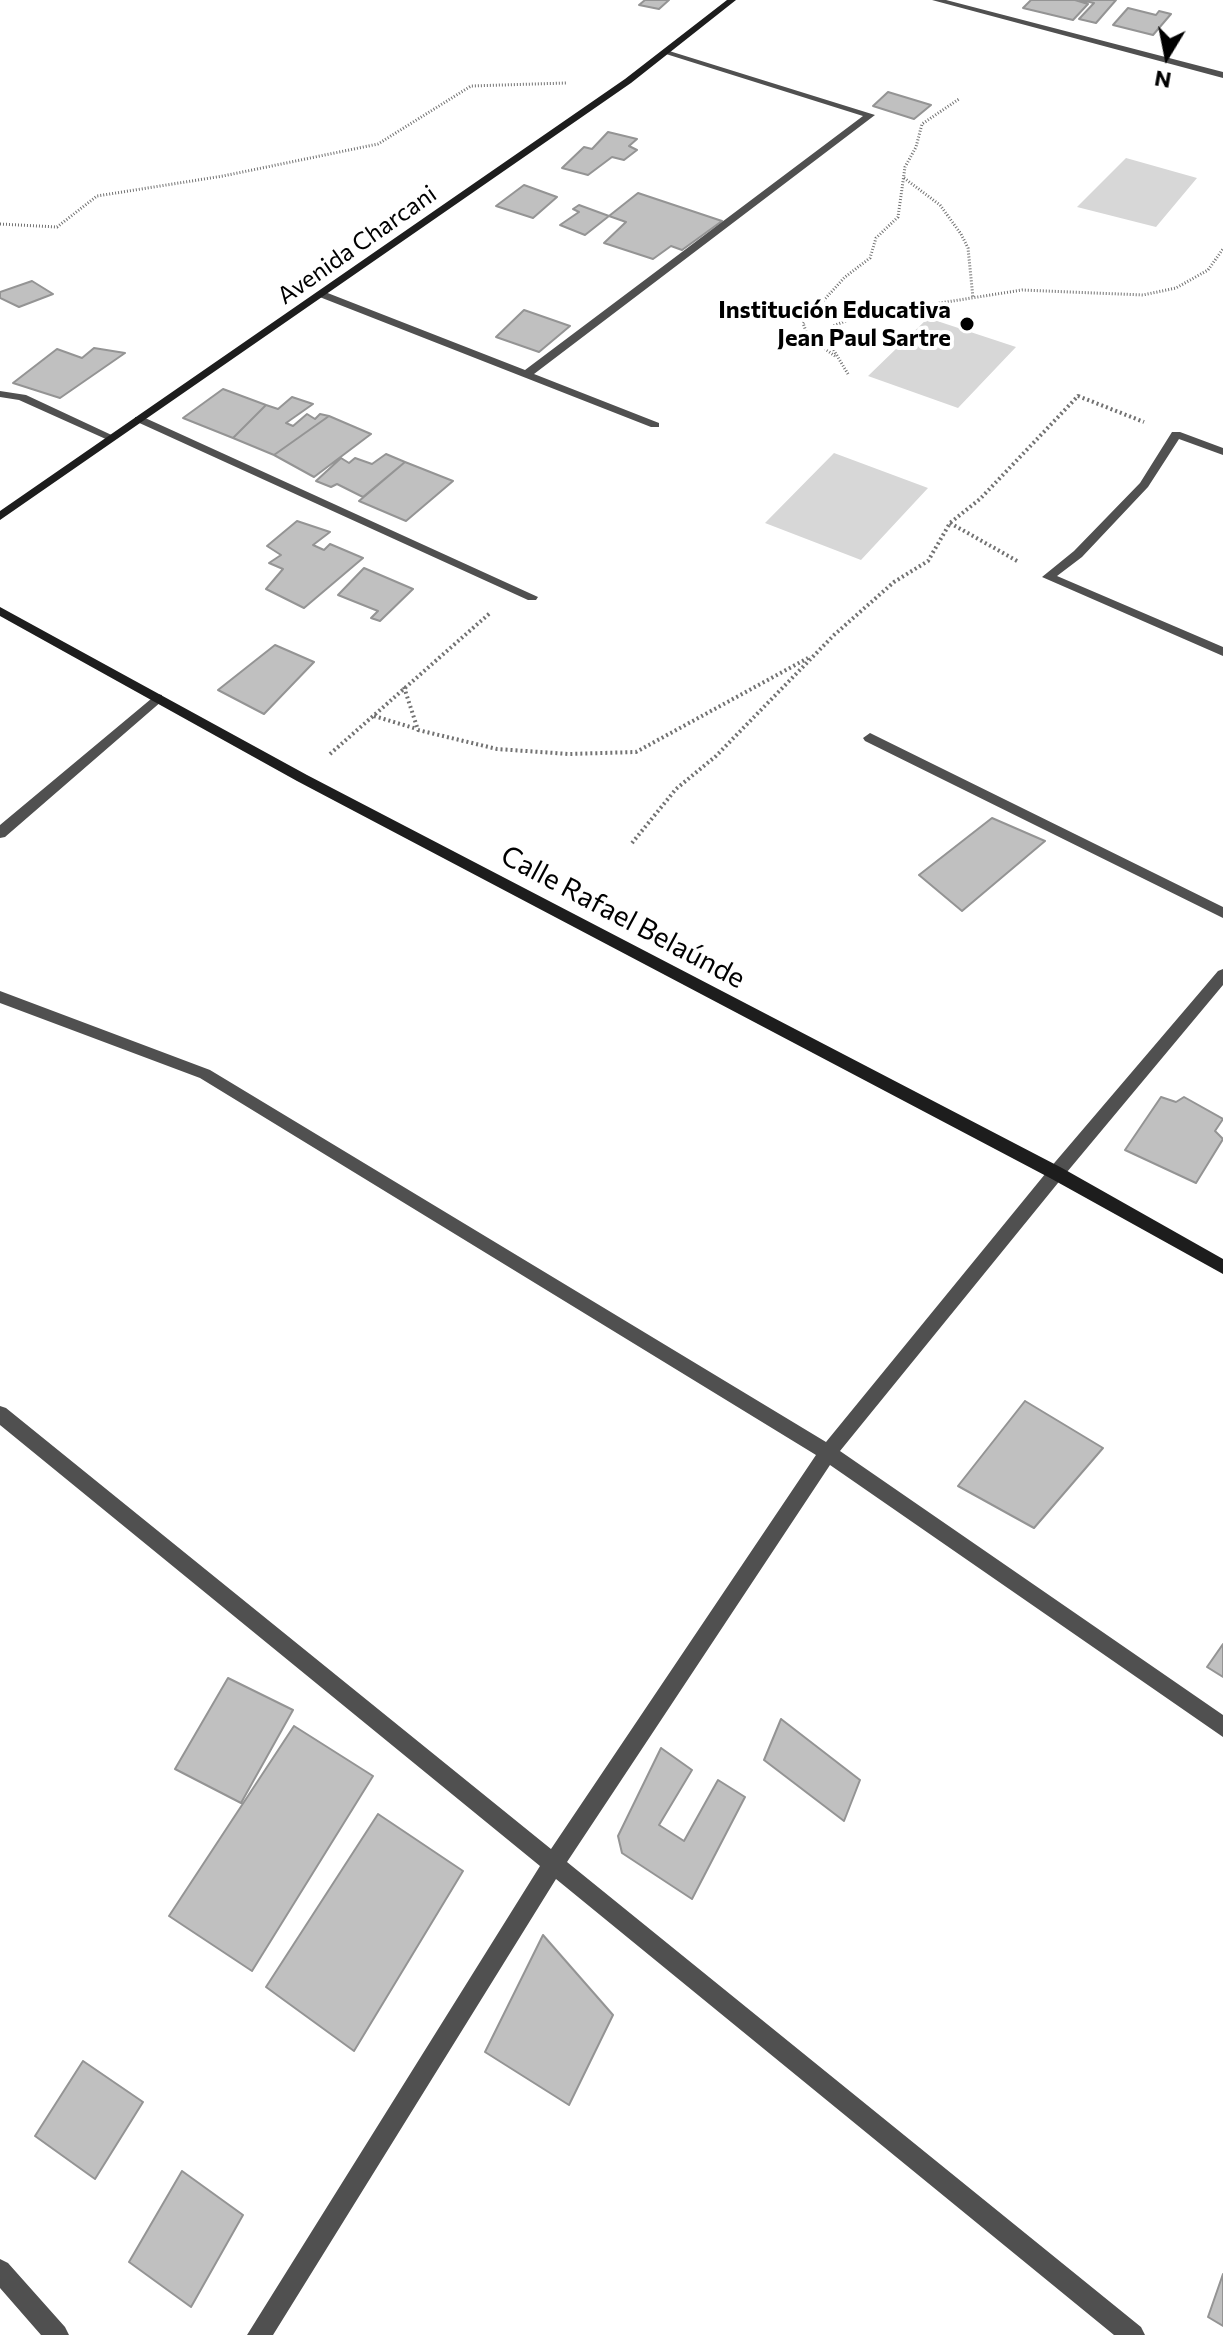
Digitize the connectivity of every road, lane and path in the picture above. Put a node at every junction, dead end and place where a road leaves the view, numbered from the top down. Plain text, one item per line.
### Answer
1 (732, 0) edge
2 (936, 0) edge
3 (669, 52) junction
4 (1223, 75) edge
5 (628, 81) junction
6 (959, 99) dead end
7 (904, 177) junction
8 (0, 224) edge
9 (1223, 249) edge
10 (321, 294) junction
11 (973, 298) junction
12 (836, 357) junction
13 (848, 374) dead end
14 (526, 375) junction
15 (0, 394) edge
16 (139, 419) junction
17 (655, 425) dead end
18 (1176, 434) junction
19 (112, 438) junction
20 (1223, 452) edge
21 (0, 516) edge
22 (950, 523) junction
23 (1027, 566) dead end
24 (514, 589) junction
25 (532, 597) dead end
26 (0, 611) edge
27 (1223, 652) edge
28 (813, 655) junction
29 (404, 687) junction
30 (157, 698) junction
31 (374, 716) junction
32 (418, 730) junction
33 (870, 738) dead end
34 (302, 778) junction
35 (0, 833) edge
36 (632, 843) dead end
37 (1223, 913) edge
38 (1223, 975) edge
39 (0, 997) edge
40 (1056, 1173) junction
41 (1223, 1267) edge
42 (0, 1414) edge
43 (828, 1453) junction
44 (1223, 1727) edge
45 (553, 1865) junction
46 (0, 2271) edge
47 (57, 2335) edge
48 (259, 2335) edge
49 (1133, 2335) edge

1 - 3 main road, Avenida Charcani
2 - 4 street
3 - 5 main road, Avenida Charcani
3 - 14 street
5 - 8 path
5 - 10 main road, Avenida Charcani
6 - 7 path
7 - 11 path
7 - 12 path
9 - 11 path
10 - 14 street
10 - 16 main road, Avenida Charcani
11 - 12 path
12 - 13 path
14 - 17 street
15 - 19 street
16 - 19 main road, Avenida Charcani
16 - 24 street
18 - 20 street
18 - 22 path
18 - 27 street
19 - 21 main road, Avenida Charcani
22 - 23 path
22 - 28 path
24 - 25 street
24 - 29 path
26 - 30 main road, Calle Rafael Belaúnde
28 - 32 path
28 - 36 path
29 - 31 path
29 - 32 path
30 - 34 main road, Calle Rafael Belaúnde
30 - 35 street
31 - 32 path
31 - 34 path
33 - 37 street
34 - 40 main road, Calle Rafael Belaúnde
38 - 40 street
39 - 43 street
40 - 41 main road, Calle Rafael Belaúnde
40 - 43 street
42 - 45 street
43 - 44 street
43 - 45 street
45 - 48 street
45 - 49 street
46 - 47 street

